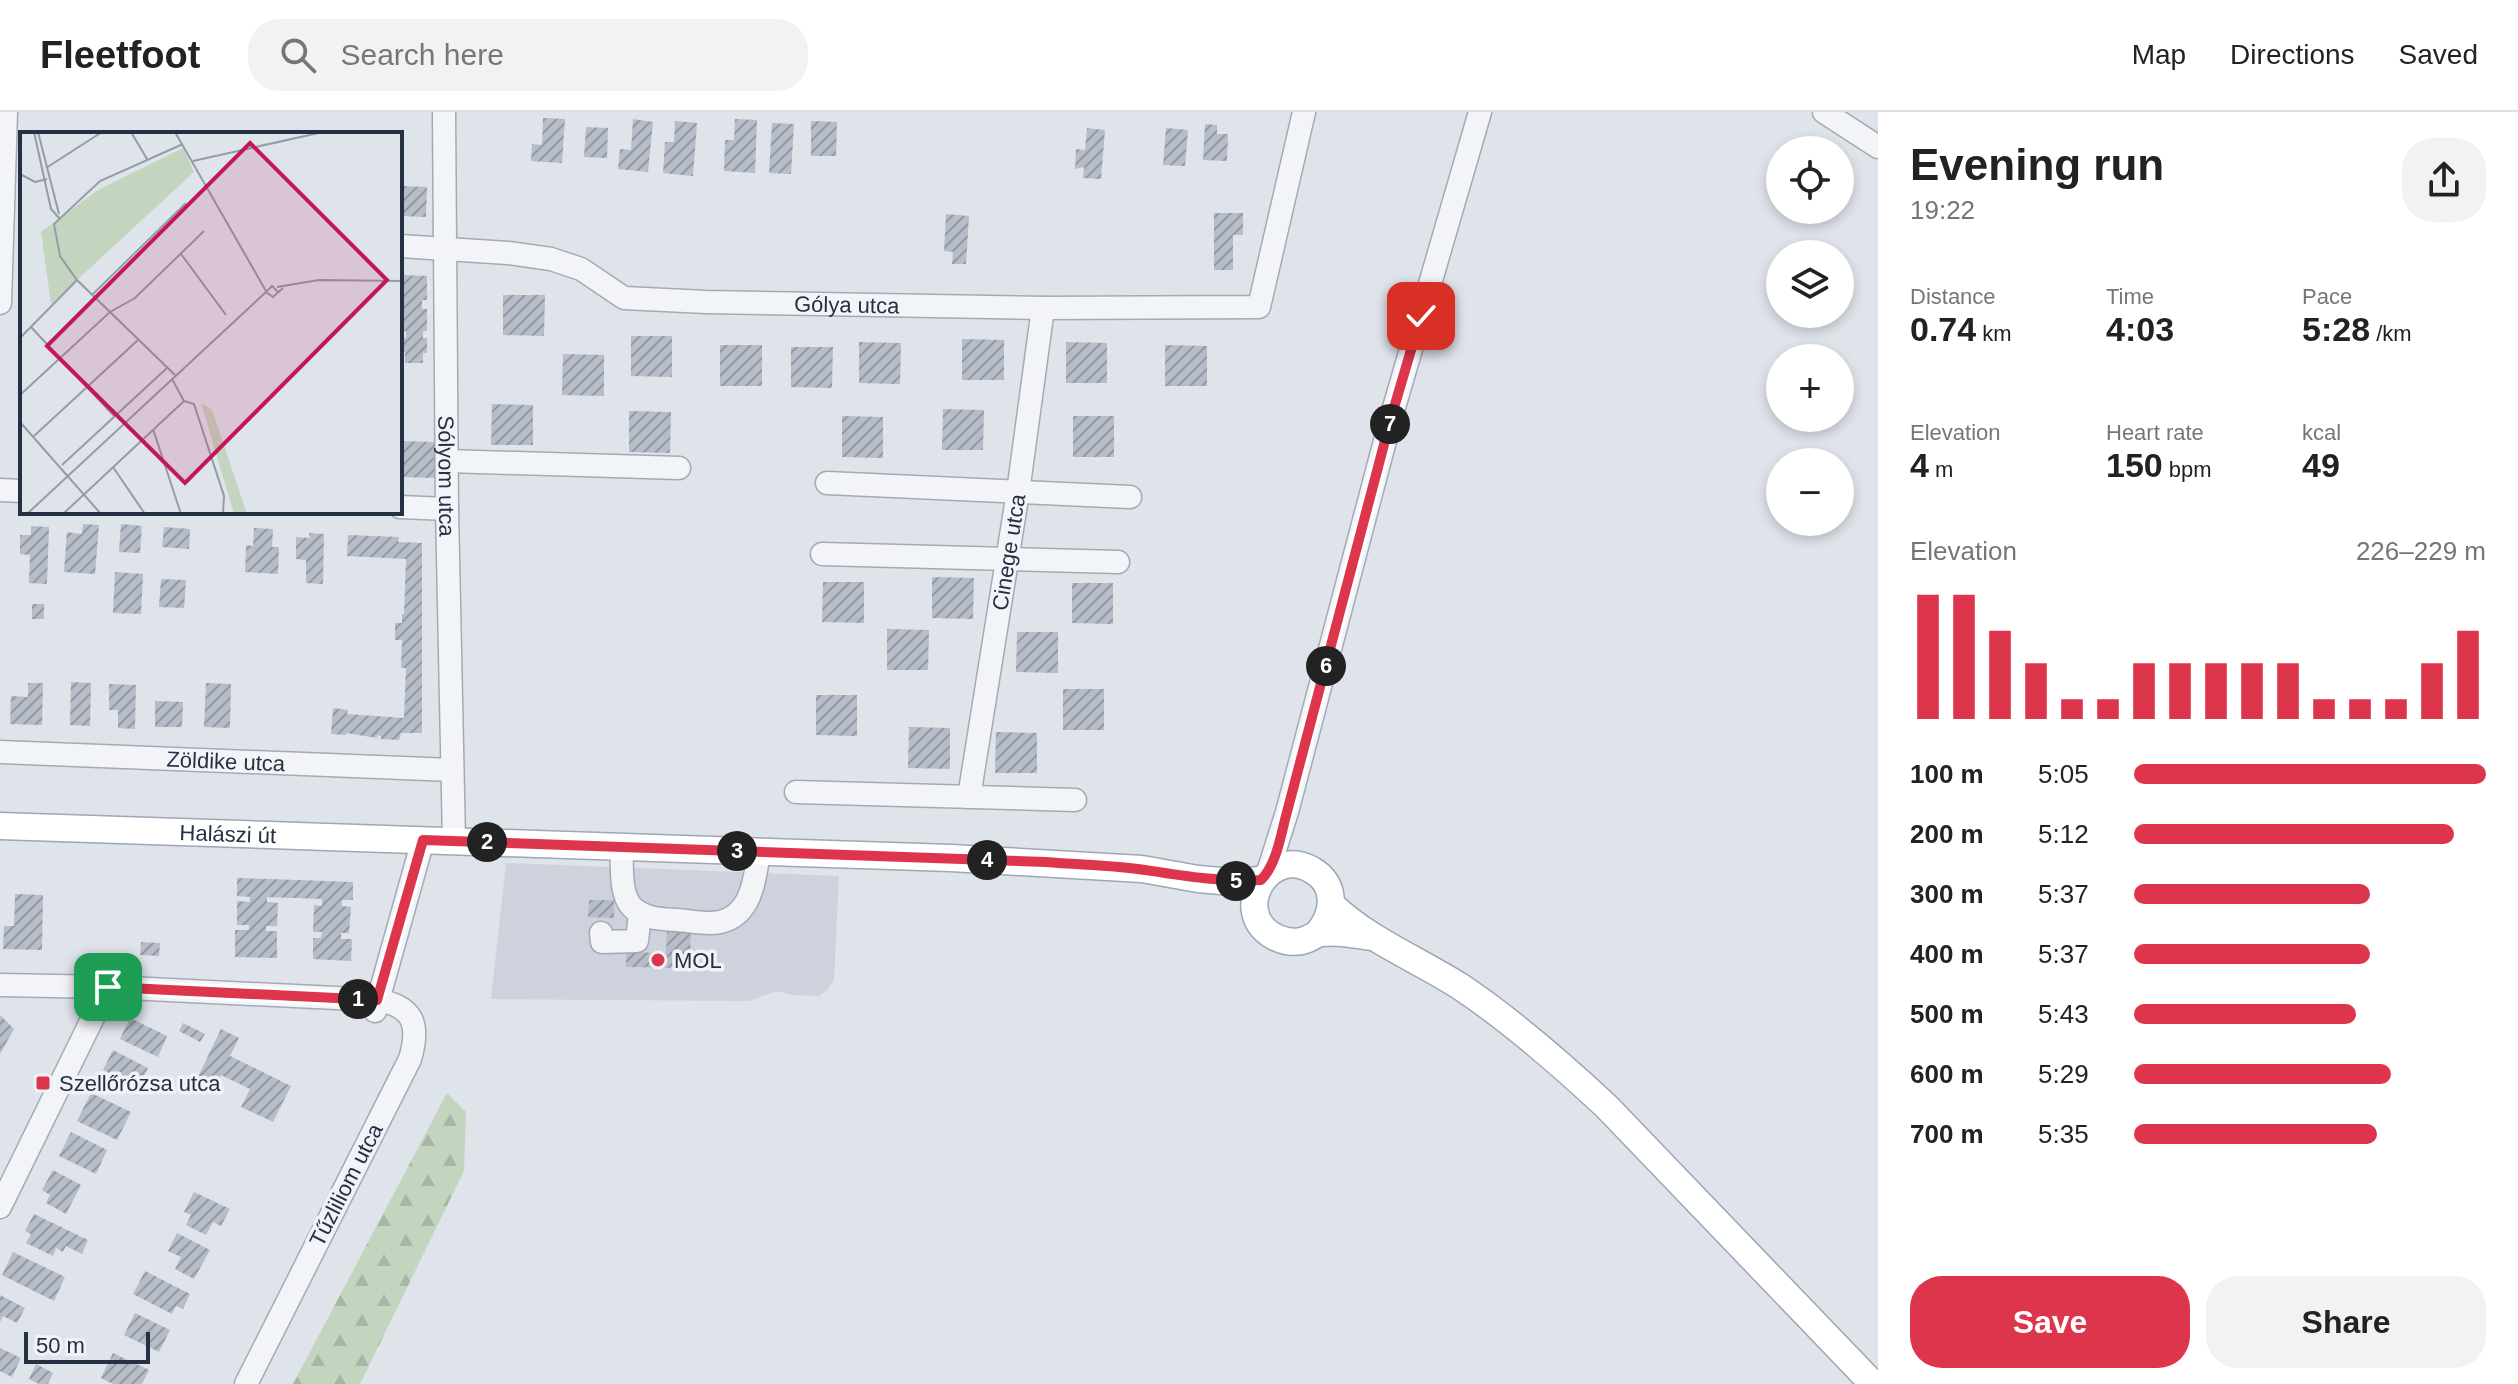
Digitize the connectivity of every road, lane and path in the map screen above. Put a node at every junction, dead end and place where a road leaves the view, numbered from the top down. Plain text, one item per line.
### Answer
1 (6, 112) edge
2 (444, 112) edge
3 (1304, 112) edge
4 (1480, 112) edge
5 (1824, 112) edge
6 (1878, 147) edge
7 (8, 229) edge
8 (402, 246) edge
9 (446, 248) junction
10 (0, 303) edge
11 (1043, 308) junction
12 (447, 461) junction
13 (679, 468) dead end
14 (827, 483) dead end
15 (0, 490) edge
16 (20, 491) edge
17 (1018, 492) junction
18 (1130, 497) dead end
19 (402, 507) edge
20 (447, 509) junction
21 (822, 554) dead end
22 (1007, 560) junction
23 (1118, 562) dead end
24 (0, 752) edge
25 (452, 770) junction
26 (796, 792) dead end
27 (969, 797) junction
28 (1075, 800) dead end
29 (1287, 812) junction
30 (0, 826) edge
31 (423, 840) junction
32 (454, 841) junction
33 (621, 846) junction
34 (759, 852) junction
35 (1294, 863) junction
36 (1264, 877) junction
37 (1198, 879) junction
38 (1332, 905) junction
39 (1254, 906) junction
40 (640, 913) junction
41 (601, 933) dead end
42 (1318, 933) junction
43 (1375, 937) junction
44 (0, 985) edge
45 (108, 987) junction
46 (376, 1006) junction
47 (0, 1207) edge
48 (246, 1384) edge
49 (1873, 1384) edge

1 - 7 street
2 - 9 street, Sólyom utca
3 - 11 street, Gólya utca
4 - 29 street
5 - 6 street
7 - 10 street
8 - 9 street, Gólya utca
9 - 11 street, Gólya utca
9 - 12 street, Sólyom utca
11 - 17 street, Cinege utca
12 - 13 street
12 - 20 street, Sólyom utca
14 - 17 street
15 - 16 street
17 - 18 street
17 - 22 street, Cinege utca
19 - 20 street
20 - 25 street, Sólyom utca
21 - 22 street
22 - 23 street
22 - 27 street, Cinege utca
24 - 25 street, Zöldike utca
25 - 32 street, Sólyom utca
26 - 27 street
27 - 28 street
29 - 35 street
29 - 36 street
30 - 31 main road, Halászi út
31 - 32 main road, Halászi út
31 - 46 street
32 - 33 main road, Halászi út
33 - 34 main road, Halászi út
33 - 40 street
34 - 37 main road, Halászi út
34 - 40 street
35 - 36 main road
35 - 38 main road
36 - 37 main road
36 - 39 main road
37 - 39 main road
38 - 42 main road
38 - 43 main road
39 - 42 main road
40 - 41 street
42 - 43 main road
43 - 49 main road
44 - 45 street
45 - 46 street
45 - 47 street
46 - 48 street, Tűzliliom utca

